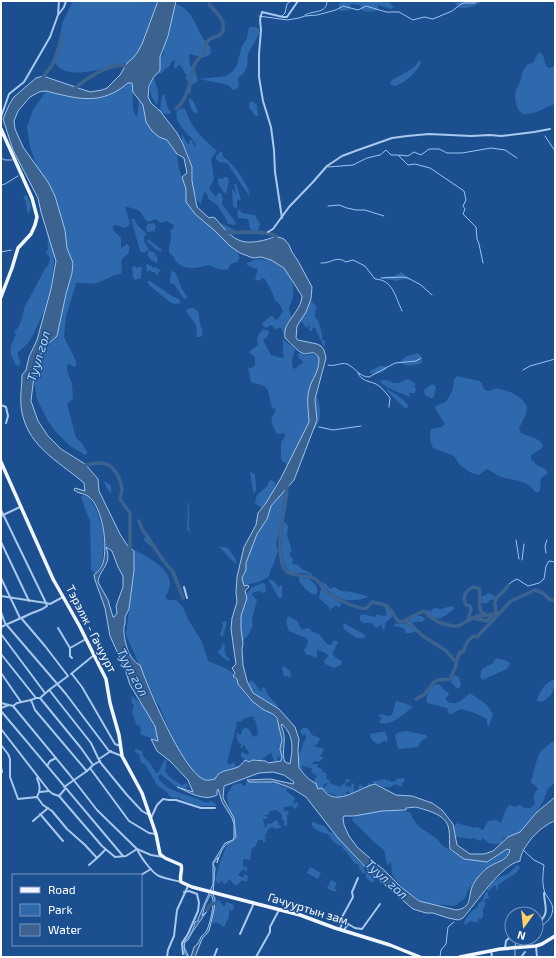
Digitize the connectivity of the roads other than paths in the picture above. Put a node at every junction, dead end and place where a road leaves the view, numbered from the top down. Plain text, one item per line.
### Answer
1 (59, 1) edge
2 (66, 1) edge
3 (298, 1) edge
4 (58, 15) junction
5 (1, 117) edge
6 (1, 129) edge
7 (550, 129) dead end
8 (282, 218) junction
9 (268, 232) dead end
10 (1, 297) edge
11 (1, 405) edge
12 (6, 423) dead end
13 (1, 462) edge
14 (20, 507) junction
15 (1, 510) edge
16 (2, 516) edge
17 (1, 542) edge
18 (1, 578) edge
19 (184, 587) dead end
20 (1, 596) edge
21 (62, 597) junction
22 (10, 598) junction
23 (187, 598) dead end
24 (29, 601) junction
25 (46, 603) junction
26 (1, 612) edge
27 (21, 618) junction
28 (6, 624) junction
29 (1, 627) edge
30 (58, 628) dead end
31 (1, 634) edge
32 (86, 639) junction
33 (70, 648) junction
34 (1, 654) edge
35 (94, 655) junction
36 (72, 658) dead end
37 (1, 673) edge
38 (72, 674) junction
39 (68, 676) junction
40 (57, 684) junction
41 (49, 690) junction
42 (45, 693) junction
43 (36, 698) junction
44 (40, 698) junction
45 (31, 700) junction
46 (21, 702) junction
47 (1, 703) edge
48 (10, 705) junction
49 (13, 706) junction
50 (1, 710) edge
51 (1, 729) edge
52 (1, 745) edge
53 (120, 746) junction
54 (110, 751) junction
55 (122, 756) junction
56 (56, 758) junction
57 (99, 760) junction
58 (93, 765) junction
59 (1, 767) edge
60 (47, 767) junction
61 (90, 768) junction
62 (87, 771) junction
63 (2, 772) dead end
64 (36, 776) junction
65 (74, 779) junction
66 (64, 788) junction
67 (49, 790) junction
68 (40, 792) junction
69 (59, 796) junction
70 (38, 797) junction
71 (48, 808) junction
72 (215, 808) dead end
73 (40, 814) junction
74 (149, 815) junction
75 (151, 819) junction
76 (33, 821) dead end
77 (156, 834) junction
78 (64, 841) dead end
79 (137, 849) junction
80 (106, 850) junction
81 (123, 856) junction
82 (163, 857) junction
83 (97, 858) junction
84 (89, 865) dead end
85 (151, 869) junction
86 (142, 874) edge
87 (358, 878) dead end
88 (182, 882) junction
89 (188, 886) junction
90 (184, 892) junction
91 (544, 893) dead end
92 (254, 903) junction
93 (380, 904) dead end
94 (279, 909) junction
95 (544, 918) edge
96 (344, 921) junction
97 (348, 924) junction
98 (342, 930) junction
99 (240, 934) dead end
100 (555, 936) edge
101 (544, 943) edge
102 (536, 946) joint
103 (505, 948) joint
104 (217, 950) dead end
105 (491, 950) junction
106 (525, 952) dead end
107 (184, 954) dead end
108 (167, 957) edge
109 (214, 957) edge
110 (256, 957) edge
111 (420, 957) edge
112 (460, 957) edge
113 (492, 957) edge
114 (521, 957) edge
115 (537, 957) edge

1 - 4 street
2 - 4 street
3 - 8 street
4 - 5 street
6 - 10 main road
7 - 8 street
8 - 9 street
11 - 12 street
13 - 14 main road, Тэрэлж - Гачуурт
14 - 16 street
14 - 21 main road, Тэрэлж - Гачуурт
15 - 16 street
16 - 25 street
17 - 24 street
18 - 22 street
19 - 23 street
20 - 22 street
21 - 25 street
21 - 32 main road, Тэрэлж - Гачуурт
22 - 24 street
22 - 27 street
24 - 25 street
25 - 27 street
26 - 28 street
27 - 28 street
27 - 39 street
28 - 29 street
28 - 40 street
30 - 33 street
31 - 42 street
32 - 33 street
32 - 35 main road, Тэрэлж - Гачуурт
33 - 36 street
34 - 43 street
35 - 38 street
35 - 53 main road, Тэрэлж - Гачуурт
37 - 46 street
38 - 39 street
38 - 53 street
39 - 40 street
40 - 41 street
40 - 54 street
41 - 42 street
41 - 57 street
42 - 44 street
43 - 44 street
43 - 45 street
44 - 58 street
45 - 46 street
45 - 62 street
46 - 49 street
47 - 48 street
48 - 49 street
48 - 50 street
49 - 56 street
50 - 60 street
51 - 64 street
52 - 70 street
53 - 55 main road, Тэрэлж - Гачуурт
54 - 55 street
54 - 57 street
55 - 74 main road, Тэрэлж - Гачуурт
56 - 60 street
56 - 65 street
57 - 58 street
57 - 74 street
58 - 61 street
59 - 63 street
60 - 66 street
61 - 62 street
61 - 77 street
62 - 65 street
64 - 67 street
64 - 68 street
65 - 66 street
65 - 79 street
66 - 69 street
66 - 81 street
67 - 68 street
67 - 69 street
68 - 70 street
69 - 80 street
70 - 71 street
71 - 73 street
71 - 83 street
72 - 75 street
73 - 76 street
73 - 78 street
74 - 75 main road, Тэрэлж - Гачуурт
75 - 77 main road, Тэрэлж - Гачуурт
77 - 82 main road, Тэрэлж - Гачуурт
79 - 81 street
79 - 82 street
79 - 85 street
80 - 81 street
80 - 83 street
82 - 88 main road
83 - 84 street
85 - 86 street
85 - 88 street
87 - 96 street
88 - 89 main road
89 - 90 street
89 - 92 main road, Гачууртын зам
90 - 107 street
90 - 108 street
91 - 95 street
92 - 94 main road, Гачууртын зам
92 - 99 street
93 - 97 street
94 - 98 main road, Гачууртын зам
94 - 110 street
96 - 97 street
96 - 98 street
97 - 98 street
98 - 111 main road, Гачууртын зам
100 - 101 main road
102 - 103 main road
102 - 115 street
103 - 105 main road
104 - 109 street
105 - 112 main road
105 - 113 street
106 - 114 street

